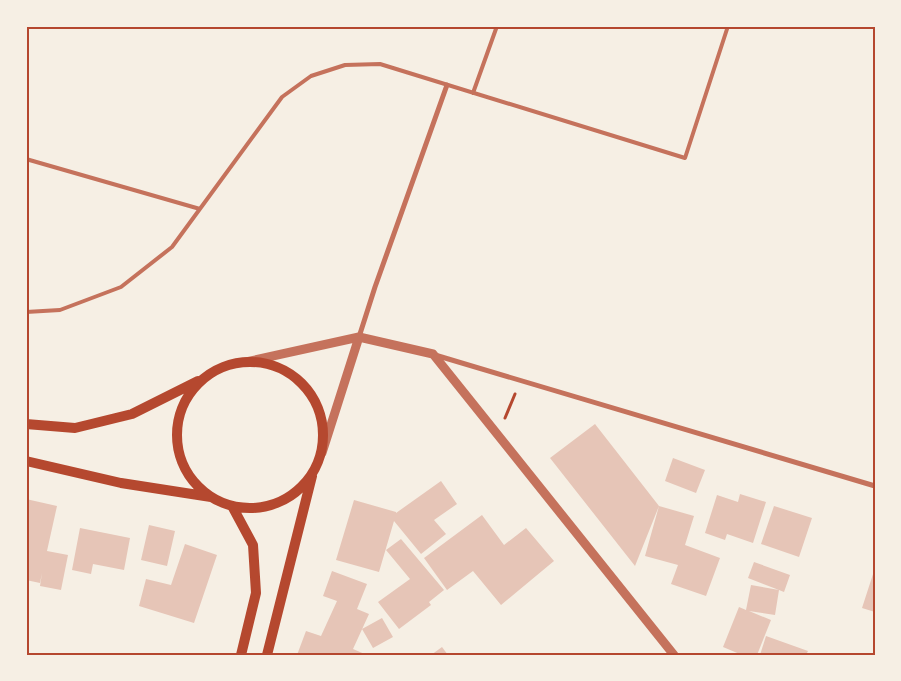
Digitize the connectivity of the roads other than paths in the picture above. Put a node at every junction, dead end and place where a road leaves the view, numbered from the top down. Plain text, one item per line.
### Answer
1 (497, 26) edge
2 (728, 26) edge
3 (447, 85) junction
4 (473, 93) junction
5 (26, 159) edge
6 (200, 209) junction
7 (26, 312) edge
8 (359, 337) junction
9 (432, 354) junction
10 (246, 362) junction
11 (203, 378) junction
12 (26, 424) edge
13 (322, 453) junction
14 (26, 461) edge
15 (313, 474) junction
16 (875, 486) edge
17 (211, 496) junction
18 (232, 506) junction
19 (241, 655) edge
20 (267, 655) edge
21 (674, 655) edge

1 - 4 lane
2 - 4 lane
3 - 4 lane
3 - 6 lane
3 - 8 street
5 - 6 lane
6 - 7 lane
8 - 9 street
8 - 10 street
8 - 13 street
9 - 16 street
9 - 21 street
10 - 11 main road
10 - 13 main road
11 - 12 main road
11 - 17 main road
13 - 15 main road
14 - 17 main road
15 - 18 main road
15 - 20 main road
17 - 18 main road
18 - 19 main road

